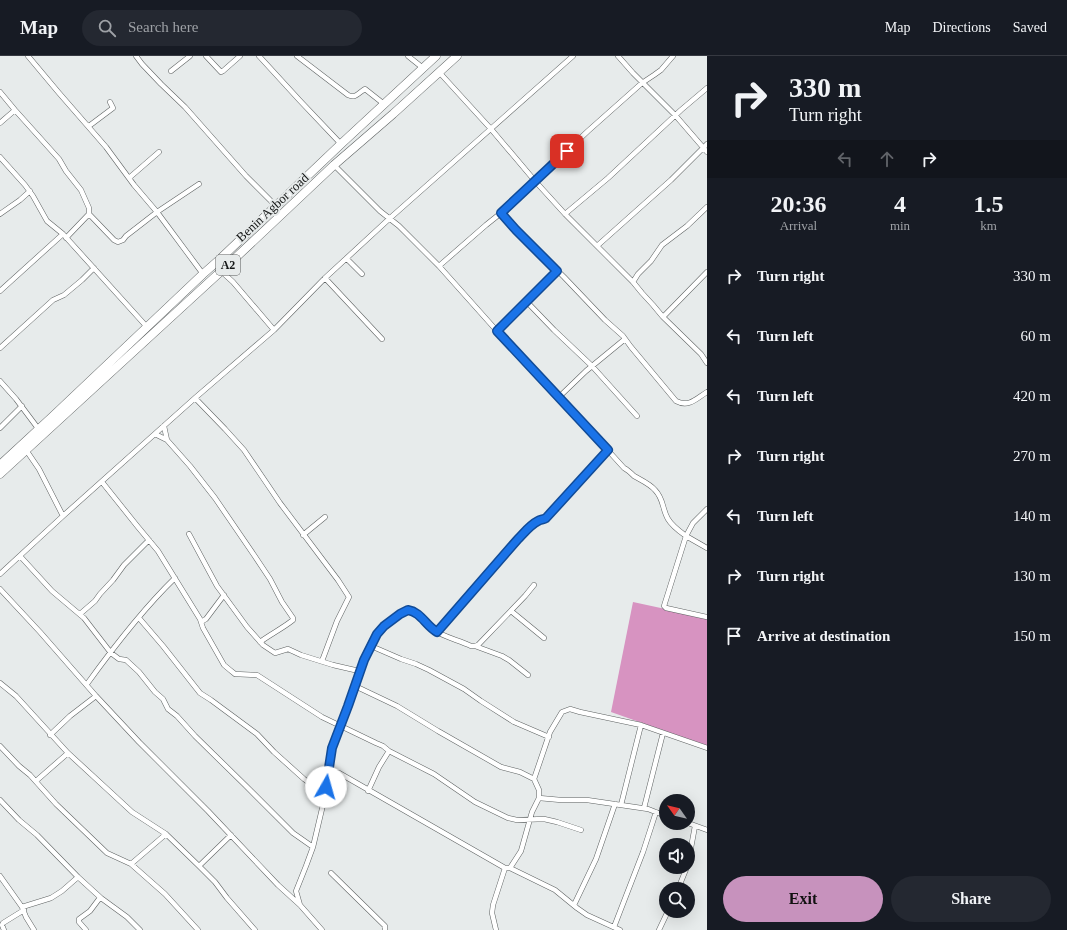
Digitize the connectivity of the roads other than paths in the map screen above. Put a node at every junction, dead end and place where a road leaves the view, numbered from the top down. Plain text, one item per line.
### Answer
1 (28, 56) edge
2 (136, 56) edge
3 (190, 56) edge
4 (206, 56) edge
5 (240, 56) edge
6 (259, 56) edge
7 (297, 56) edge
8 (408, 56) edge
9 (436, 56) edge
10 (457, 56) edge
11 (573, 56) edge
12 (618, 56) edge
13 (673, 56) edge
14 (423, 68) junction
15 (171, 71) dead end
16 (439, 72) junction
17 (642, 82) junction
18 (707, 88) edge
19 (0, 92) edge
20 (110, 102) dead end
21 (384, 104) junction
22 (15, 110) junction
23 (675, 116) junction
24 (0, 123) edge
25 (89, 126) junction
26 (491, 129) junction
27 (341, 144) junction
28 (705, 146) edge
29 (159, 152) dead end
30 (707, 152) edge
31 (0, 157) edge
32 (334, 165) junction
33 (129, 178) junction
34 (535, 182) junction
35 (199, 184) dead end
36 (30, 191) junction
37 (276, 206) junction
38 (707, 207) edge
39 (158, 212) junction
40 (501, 213) junction
41 (0, 214) edge
42 (89, 214) junction
43 (565, 214) junction
44 (389, 219) junction
45 (65, 236) junction
46 (597, 246) junction
47 (347, 259) junction
48 (439, 266) junction
49 (94, 268) junction
50 (221, 271) junction
51 (557, 271) junction
52 (707, 272) edge
53 (203, 274) junction
54 (362, 274) dead end
55 (325, 278) junction
56 (633, 282) junction
57 (0, 291) edge
58 (528, 302) junction
59 (663, 317) junction
60 (147, 327) junction
61 (274, 330) junction
62 (497, 331) junction
63 (382, 339) dead end
64 (626, 339) junction
65 (0, 348) edge
66 (707, 363) edge
67 (592, 366) junction
68 (0, 381) edge
69 (707, 392) edge
70 (559, 397) junction
71 (195, 398) junction
72 (22, 406) junction
73 (637, 416) dead end
74 (164, 426) junction
75 (0, 428) edge
76 (42, 432) junction
77 (155, 434) junction
78 (167, 440) junction
79 (26, 450) junction
80 (608, 450) junction
81 (0, 466) edge
82 (0, 474) edge
83 (102, 482) junction
84 (707, 509) edge
85 (63, 516) junction
86 (325, 517) dead end
87 (189, 534) dead end
88 (303, 534) junction
89 (686, 536) junction
90 (149, 540) junction
91 (707, 548) edge
92 (20, 556) junction
93 (0, 574) edge
94 (174, 578) junction
95 (534, 585) dead end
96 (0, 589) edge
97 (224, 595) junction
98 (511, 611) junction
99 (80, 614) junction
100 (707, 617) edge
101 (139, 618) junction
102 (201, 622) junction
103 (437, 632) junction
104 (544, 638) dead end
105 (260, 642) junction
106 (371, 646) junction
107 (475, 646) junction
108 (111, 653) junction
109 (322, 662) junction
110 (359, 671) junction
111 (528, 675) dead end
112 (0, 683) edge
113 (86, 684) junction
114 (355, 686) junction
115 (96, 696) junction
116 (340, 725) junction
117 (641, 725) junction
118 (663, 733) junction
119 (50, 735) junction
120 (548, 737) junction
121 (0, 746) edge
122 (707, 748) edge
123 (389, 751) junction
124 (68, 753) junction
125 (327, 773) junction
126 (534, 779) junction
127 (36, 782) junction
128 (368, 791) junction
129 (326, 792) junction
130 (539, 798) junction
131 (0, 800) edge
132 (615, 804) junction
133 (621, 805) junction
134 (644, 808) junction
135 (656, 812) junction
136 (659, 813) edge
137 (530, 820) junction
138 (696, 826) joint
139 (581, 830) dead end
140 (707, 830) edge
141 (166, 834) junction
142 (231, 834) junction
143 (693, 838) edge
144 (313, 847) junction
145 (131, 864) junction
146 (199, 866) junction
147 (507, 868) junction
148 (331, 873) dead end
149 (0, 876) edge
150 (78, 877) junction
151 (296, 891) junction
152 (288, 895) junction
153 (100, 898) junction
154 (300, 905) junction
155 (574, 905) junction
156 (23, 909) junction
157 (665, 918) edge
158 (614, 928) junction
159 (4, 930) edge
160 (34, 930) edge
161 (86, 930) edge
162 (140, 930) edge
163 (198, 930) edge
164 (254, 930) edge
165 (322, 930) edge
166 (385, 930) edge
167 (496, 930) edge
168 (620, 930) edge
169 (659, 930) edge

1 - 25 street
2 - 37 street
3 - 15 street
4 - 5 street
6 - 27 street
7 - 21 street
8 - 14 street
9 - 14 highway, Benin Agbor road / A2
10 - 16 highway, Benin Agbor road / A2
11 - 26 street
12 - 17 street
13 - 17 street
14 - 21 highway, Benin Agbor road / A2
16 - 26 street
16 - 32 highway, Benin Agbor road / A2
17 - 23 street
17 - 34 street
18 - 23 street
19 - 22 street
20 - 25 street
21 - 27 highway, Benin Agbor road / A2
22 - 24 street
22 - 42 street
23 - 28 street
23 - 43 street
25 - 33 street
26 - 34 street
26 - 44 street
27 - 37 highway, Benin Agbor road / A2
28 - 30 street
28 - 46 street
29 - 33 street
31 - 36 street
32 - 44 street
32 - 50 highway, Benin Agbor road / A2
33 - 39 street
34 - 40 street
34 - 43 street
35 - 39 street
36 - 41 street
36 - 45 street
37 - 53 highway, Benin Agbor road / A2
38 - 56 street
39 - 42 street
39 - 53 street
40 - 48 street
40 - 51 street
42 - 45 street
43 - 46 street
44 - 47 street
44 - 48 street
45 - 49 street
45 - 57 street
46 - 56 street
47 - 54 street
47 - 55 street
48 - 62 street
49 - 60 street
49 - 65 street
50 - 61 street
50 - 76 highway, Benin Agbor road / A2
51 - 58 street
51 - 64 street
52 - 59 street
53 - 60 highway, Benin Agbor road / A2
55 - 61 street
55 - 63 street
56 - 59 street
58 - 62 street
58 - 67 street
59 - 66 street
60 - 76 highway, Benin Agbor road / A2
61 - 71 street
62 - 70 street
64 - 67 street
64 - 69 street
67 - 70 street
67 - 73 street
68 - 72 street
70 - 80 street
71 - 74 street
71 - 88 street
72 - 75 street
72 - 76 street
74 - 77 street
74 - 78 street
76 - 79 highway, Benin Agbor road / A2
76 - 81 highway, Benin Agbor road / A2
77 - 78 street
77 - 83 street
78 - 105 street
79 - 82 highway, Benin Agbor road / A2
79 - 85 street
80 - 89 street
80 - 103 street
83 - 85 street
83 - 90 street
84 - 89 street
85 - 92 street
86 - 88 street
87 - 97 street
88 - 109 street
89 - 91 street
89 - 100 street
90 - 94 street
90 - 99 street
92 - 93 street
92 - 99 street
94 - 101 street
94 - 102 street
95 - 98 street
96 - 113 street
97 - 102 street
97 - 105 street
98 - 104 street
98 - 107 street
99 - 108 street
101 - 108 street
101 - 129 street
102 - 116 street
103 - 106 street
103 - 107 street
105 - 109 street
106 - 110 street
106 - 120 street
107 - 111 street
108 - 113 street
108 - 144 street
109 - 110 street
110 - 114 street
112 - 119 street
113 - 115 street
114 - 116 street
114 - 126 street
115 - 119 street
115 - 142 street
116 - 123 street
116 - 125 street
117 - 118 street
117 - 120 street
117 - 133 street
118 - 122 street
118 - 134 street
119 - 124 street
120 - 126 street
121 - 127 street
123 - 128 street
123 - 137 street
124 - 127 street
124 - 141 street
125 - 128 street
125 - 129 street
126 - 130 street
127 - 145 street
128 - 147 street
129 - 144 street
130 - 132 street
130 - 137 street
131 - 150 street
132 - 133 street
132 - 155 street
133 - 134 street
134 - 135 street
135 - 136 street
135 - 158 street
137 - 139 street
137 - 147 street
138 - 140 street
138 - 143 street
141 - 145 street
141 - 146 street
142 - 146 street
142 - 152 street
144 - 151 street
145 - 163 street
146 - 164 street
147 - 155 street
147 - 167 street
148 - 166 street
149 - 156 street
150 - 153 street
150 - 156 street
151 - 152 street
151 - 154 street
152 - 154 street
153 - 161 street
153 - 162 street
154 - 165 street
155 - 158 street
156 - 159 street
156 - 160 street
157 - 169 street
158 - 168 street

